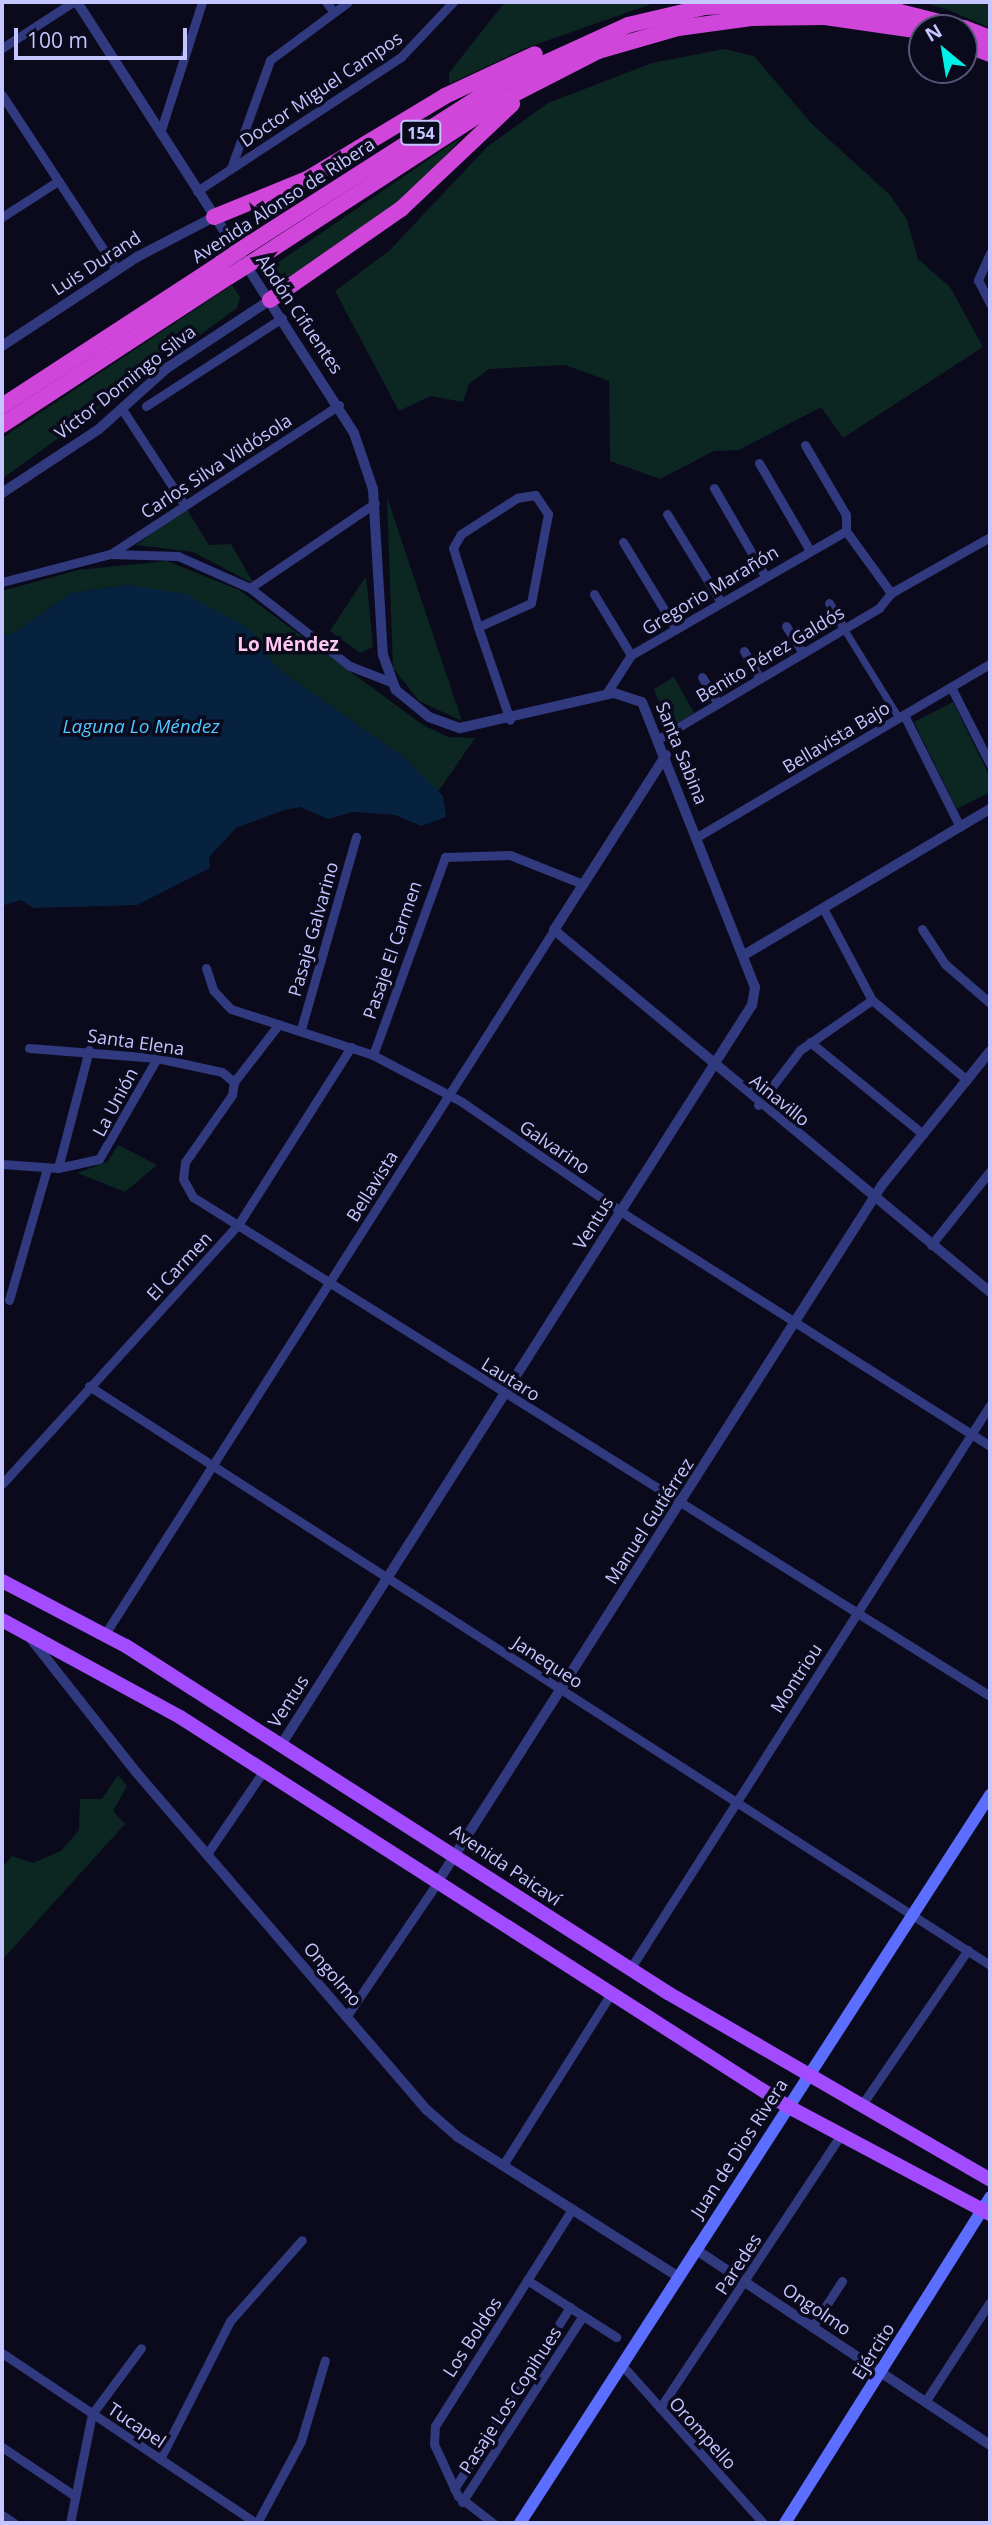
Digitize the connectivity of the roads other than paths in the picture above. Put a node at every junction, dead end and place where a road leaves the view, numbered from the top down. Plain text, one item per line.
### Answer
1 (75, 2) edge
2 (202, 2) edge
3 (326, 2) edge
4 (348, 2) edge
5 (453, 2) edge
6 (334, 12) junction
7 (908, 15) edge
8 (908, 29) edge
9 (598, 35) junction
10 (2, 48) edge
11 (550, 73) junction
12 (2, 94) edge
13 (160, 133) junction
14 (231, 169) junction
15 (58, 181) junction
16 (197, 191) junction
17 (2, 217) edge
18 (214, 217) junction
19 (256, 250) junction
20 (990, 253) edge
21 (117, 270) junction
22 (225, 270) junction
23 (270, 300) junction
24 (990, 304) edge
25 (282, 318) junction
26 (2, 346) edge
27 (339, 405) junction
28 (146, 406) dead end
29 (2, 407) edge
30 (122, 409) junction
31 (2, 425) edge
32 (805, 445) dead end
33 (758, 463) dead end
34 (714, 488) dead end
35 (2, 493) edge
36 (375, 503) junction
37 (184, 504) junction
38 (667, 513) dead end
39 (846, 531) junction
40 (990, 537) edge
41 (623, 542) dead end
42 (809, 550) junction
43 (110, 554) junction
44 (765, 576) junction
45 (2, 582) edge
46 (250, 587) junction
47 (891, 593) junction
48 (594, 594) dead end
49 (721, 602) junction
50 (829, 603) dead end
51 (786, 626) dead end
52 (478, 627) junction
53 (676, 629) junction
54 (844, 629) junction
55 (744, 651) dead end
56 (803, 653) junction
57 (631, 655) junction
58 (990, 664) edge
59 (702, 677) dead end
60 (760, 679) junction
61 (391, 682) junction
62 (951, 687) junction
63 (606, 694) junction
64 (718, 704) junction
65 (902, 716) junction
66 (510, 720) junction
67 (660, 738) junction
68 (666, 755) junction
69 (990, 764) edge
70 (990, 809) edge
71 (960, 827) junction
72 (356, 837) dead end
73 (697, 837) junction
74 (583, 884) junction
75 (823, 908) junction
76 (922, 929) dead end
77 (554, 930) junction
78 (744, 955) junction
79 (206, 968) dead end
80 (873, 1000) junction
81 (990, 1003) edge
82 (279, 1024) junction
83 (301, 1029) junction
84 (810, 1042) junction
85 (29, 1048) dead end
86 (351, 1048) junction
87 (89, 1050) junction
88 (373, 1055) junction
89 (989, 1057) edge
90 (157, 1058) junction
91 (713, 1065) junction
92 (967, 1080) junction
93 (234, 1082) junction
94 (449, 1096) junction
95 (758, 1105) junction
96 (923, 1134) junction
97 (2, 1164) edge
98 (47, 1168) junction
99 (58, 1168) junction
100 (990, 1171) edge
101 (873, 1199) junction
102 (621, 1211) junction
103 (239, 1225) junction
104 (931, 1245) junction
105 (330, 1285) junction
106 (990, 1292) edge
107 (9, 1300) dead end
108 (795, 1323) junction
109 (89, 1386) junction
110 (505, 1394) junction
111 (990, 1405) edge
112 (972, 1434) junction
113 (990, 1446) edge
114 (214, 1466) junction
115 (2, 1484) edge
116 (682, 1504) junction
117 (387, 1578) junction
118 (2, 1581) edge
119 (857, 1613) junction
120 (2, 1620) edge
121 (21, 1630) junction
122 (105, 1634) junction
123 (562, 1690) junction
124 (990, 1696) edge
125 (281, 1745) junction
126 (264, 1770) junction
127 (990, 1795) edge
128 (736, 1801) junction
129 (207, 1854) junction
130 (457, 1854) junction
131 (437, 1883) junction
132 (912, 1915) junction
133 (968, 1950) junction
134 (990, 1965) edge
135 (630, 1969) junction
136 (612, 1992) junction
137 (346, 2017) junction
138 (805, 2077) junction
139 (787, 2106) junction
140 (861, 2106) junction
141 (841, 2135) junction
142 (503, 2165) junction
143 (990, 2180) edge
144 (988, 2207) edge
145 (572, 2209) junction
146 (302, 2240) dead end
147 (695, 2249) junction
148 (677, 2276) junction
149 (527, 2280) junction
150 (842, 2281) dead end
151 (745, 2283) junction
152 (990, 2302) edge
153 (570, 2307) junction
154 (583, 2316) junction
155 (812, 2327) junction
156 (616, 2337) dead end
157 (141, 2348) dead end
158 (2, 2355) edge
159 (325, 2360) dead end
160 (621, 2364) junction
161 (880, 2372) junction
162 (925, 2402) junction
163 (660, 2408) junction
164 (92, 2414) junction
165 (990, 2445) edge
166 (2, 2447) edge
167 (160, 2459) junction
168 (454, 2488) junction
169 (75, 2496) junction
170 (462, 2502) junction
171 (2, 2515) edge
172 (14, 2523) edge
173 (70, 2523) edge
174 (256, 2523) edge
175 (493, 2523) edge
176 (520, 2523) edge
177 (763, 2523) edge
178 (785, 2523) edge

1 - 10 street
1 - 13 street, Abdón Cifuentes
2 - 13 street
3 - 6 street
4 - 6 street
5 - 14 street, Doctor Miguel Campos
6 - 14 street
7 - 9 highway, Avenida Alonso de Ribera / 154
8 - 11 highway, Avenida Alonso de Ribera / 154
9 - 18 highway
9 - 19 highway, Avenida Alonso de Ribera / 154
11 - 19 highway, Avenida Alonso de Ribera / 154
11 - 23 highway
12 - 15 street
13 - 16 street, Abdón Cifuentes
14 - 16 street, Doctor Miguel Campos
15 - 17 street
15 - 21 street
16 - 18 street, Abdón Cifuentes
18 - 21 street, Luis Durand
18 - 23 street, Abdón Cifuentes
19 - 22 highway, Avenida Alonso de Ribera / 154, bridge
20 - 24 street
21 - 26 street, Luis Durand
22 - 29 highway, Avenida Alonso de Ribera / 154
22 - 31 highway, Avenida Alonso de Ribera / 154
23 - 25 street, Abdón Cifuentes
23 - 30 street, Víctor Domingo Silva
25 - 27 street, Abdón Cifuentes
25 - 28 street, Víctor Domingo Silva
27 - 36 street, Abdón Cifuentes
27 - 37 street, Carlos Silva Vildósola
30 - 35 street, Víctor Domingo Silva
30 - 37 street
32 - 39 street
33 - 42 street
34 - 44 street
36 - 46 street
36 - 61 street, Abdón Cifuentes
37 - 43 street, Carlos Silva Vildósola
38 - 49 street
39 - 42 street, Gregorio Marañón
39 - 47 street
40 - 47 street, Benito Pérez Galdós
41 - 53 street
42 - 44 street, Gregorio Marañón
43 - 45 street
43 - 46 street
44 - 49 street, Gregorio Marañón
46 - 61 street
47 - 54 street, Benito Pérez Galdós
48 - 57 street
49 - 53 street, Gregorio Marañón
50 - 54 street
51 - 56 street
52 - 52 street
52 - 66 street
53 - 57 street, Gregorio Marañón
54 - 56 street, Benito Pérez Galdós
54 - 65 street
55 - 60 street
56 - 60 street, Benito Pérez Galdós
57 - 63 street, Gregorio Marañón
58 - 62 street, Bellavista Bajo
59 - 64 street
60 - 64 street, Benito Pérez Galdós
61 - 66 street, Santa Sabina
62 - 65 street, Bellavista Bajo
62 - 69 street
63 - 66 street, Santa Sabina
63 - 67 street, Santa Sabina
64 - 67 street, Benito Pérez Galdós
65 - 71 street
65 - 73 street, Bellavista Bajo
67 - 68 street, Santa Sabina
68 - 73 street, Santa Sabina
68 - 74 street, Bellavista
70 - 71 street
71 - 75 street
72 - 83 street, Pasaje Galvarino
73 - 78 street, Santa Sabina
74 - 77 street, Bellavista
74 - 88 street, Pasaje El Carmen
75 - 78 street
75 - 80 street
76 - 81 street
77 - 91 street, Ainavillo
77 - 94 street, Bellavista
78 - 91 street, Ventus
79 - 82 street, Galvarino
80 - 84 street
80 - 92 street
82 - 83 street, Galvarino
82 - 93 street, Lautaro
83 - 86 street, Galvarino
84 - 95 street
84 - 96 street
85 - 87 street, Santa Elena
86 - 88 street, Galvarino
86 - 103 street, El Carmen
87 - 90 street, Santa Elena
87 - 99 street
88 - 94 street, Galvarino
89 - 92 street, Manuel Gutiérrez
90 - 93 street, Santa Elena
90 - 99 street, La Unión
91 - 95 street, Ainavillo
91 - 102 street, Ventus
92 - 96 street, Manuel Gutiérrez
93 - 103 street, Lautaro
94 - 102 street, Galvarino
94 - 105 street, Bellavista
95 - 101 street, Ainavillo
96 - 101 street, Manuel Gutiérrez
97 - 98 street
98 - 99 street
98 - 107 street
100 - 104 street
101 - 104 street, Ainavillo
101 - 108 street, Manuel Gutiérrez
102 - 108 street, Galvarino
102 - 110 street, Ventus
103 - 105 street, Lautaro
103 - 109 street, El Carmen
104 - 106 street, Ainavillo
105 - 110 street, Lautaro
105 - 114 street, Bellavista
108 - 112 street, Galvarino
108 - 116 street, Manuel Gutiérrez
109 - 114 street, Janequeo
109 - 115 street, El Carmen
110 - 116 street, Lautaro
110 - 117 street, Ventus
111 - 112 street, Montriou
112 - 113 street, Galvarino
112 - 119 street, Montriou
114 - 117 street, Janequeo
114 - 122 street, Bellavista
116 - 119 street, Lautaro
116 - 123 street, Manuel Gutiérrez
117 - 123 street, Janequeo
117 - 125 street, Ventus
118 - 122 main road, Avenida Paicaví
119 - 124 street, Lautaro
119 - 128 street, Montriou
120 - 121 main road
121 - 126 main road
121 - 129 street, Ongolmo
122 - 125 main road, Avenida Paicaví
123 - 128 street, Janequeo
123 - 130 street, Manuel Gutiérrez
125 - 130 main road, Avenida Paicaví
126 - 129 street
126 - 131 main road
127 - 132 main road, Juan de Dios Rivera
128 - 132 street, Janequeo
128 - 135 street, Montriou
129 - 137 street, Ongolmo
130 - 131 street, Manuel Gutiérrez
130 - 135 main road, Avenida Paicaví
131 - 136 main road
131 - 137 street, Manuel Gutiérrez
132 - 133 street, Janequeo
132 - 138 main road, Juan de Dios Rivera
133 - 134 street, Janequeo
133 - 140 street
135 - 138 main road, Avenida Paicaví
136 - 139 main road
136 - 142 street
137 - 142 street, Ongolmo
138 - 139 main road, Juan de Dios Rivera
138 - 140 main road, Avenida Paicaví
139 - 141 main road
139 - 147 main road, Juan de Dios Rivera
140 - 143 main road, Avenida Paicaví
141 - 144 main road
141 - 151 street, Paredes
142 - 145 street, Ongolmo
144 - 161 main road, Ejército
145 - 148 street, Ongolmo
145 - 149 street, Los Boldos
146 - 167 street
147 - 148 main road, Juan de Dios Rivera
147 - 151 street, Ongolmo
148 - 160 main road, Juan de Dios Rivera
149 - 153 street
149 - 168 street, Los Boldos
150 - 155 street
151 - 155 street, Ongolmo
151 - 163 street, Paredes
152 - 162 street
153 - 154 street
153 - 168 street, Pasaje Los Copihues
154 - 156 street
154 - 170 street, Pasaje Los Copihues
155 - 161 street, Ongolmo
157 - 164 street
158 - 164 street, Tucapel
159 - 174 street
160 - 163 street, Orompello
160 - 176 main road, Juan de Dios Rivera
161 - 162 street, Ongolmo
161 - 178 main road, Ejército
162 - 165 street, Ongolmo
163 - 177 street, Orompello
164 - 167 street, Tucapel
164 - 169 street
166 - 169 street
167 - 174 street, Tucapel
168 - 170 street, Los Boldos
169 - 173 street
170 - 175 street
171 - 172 street

